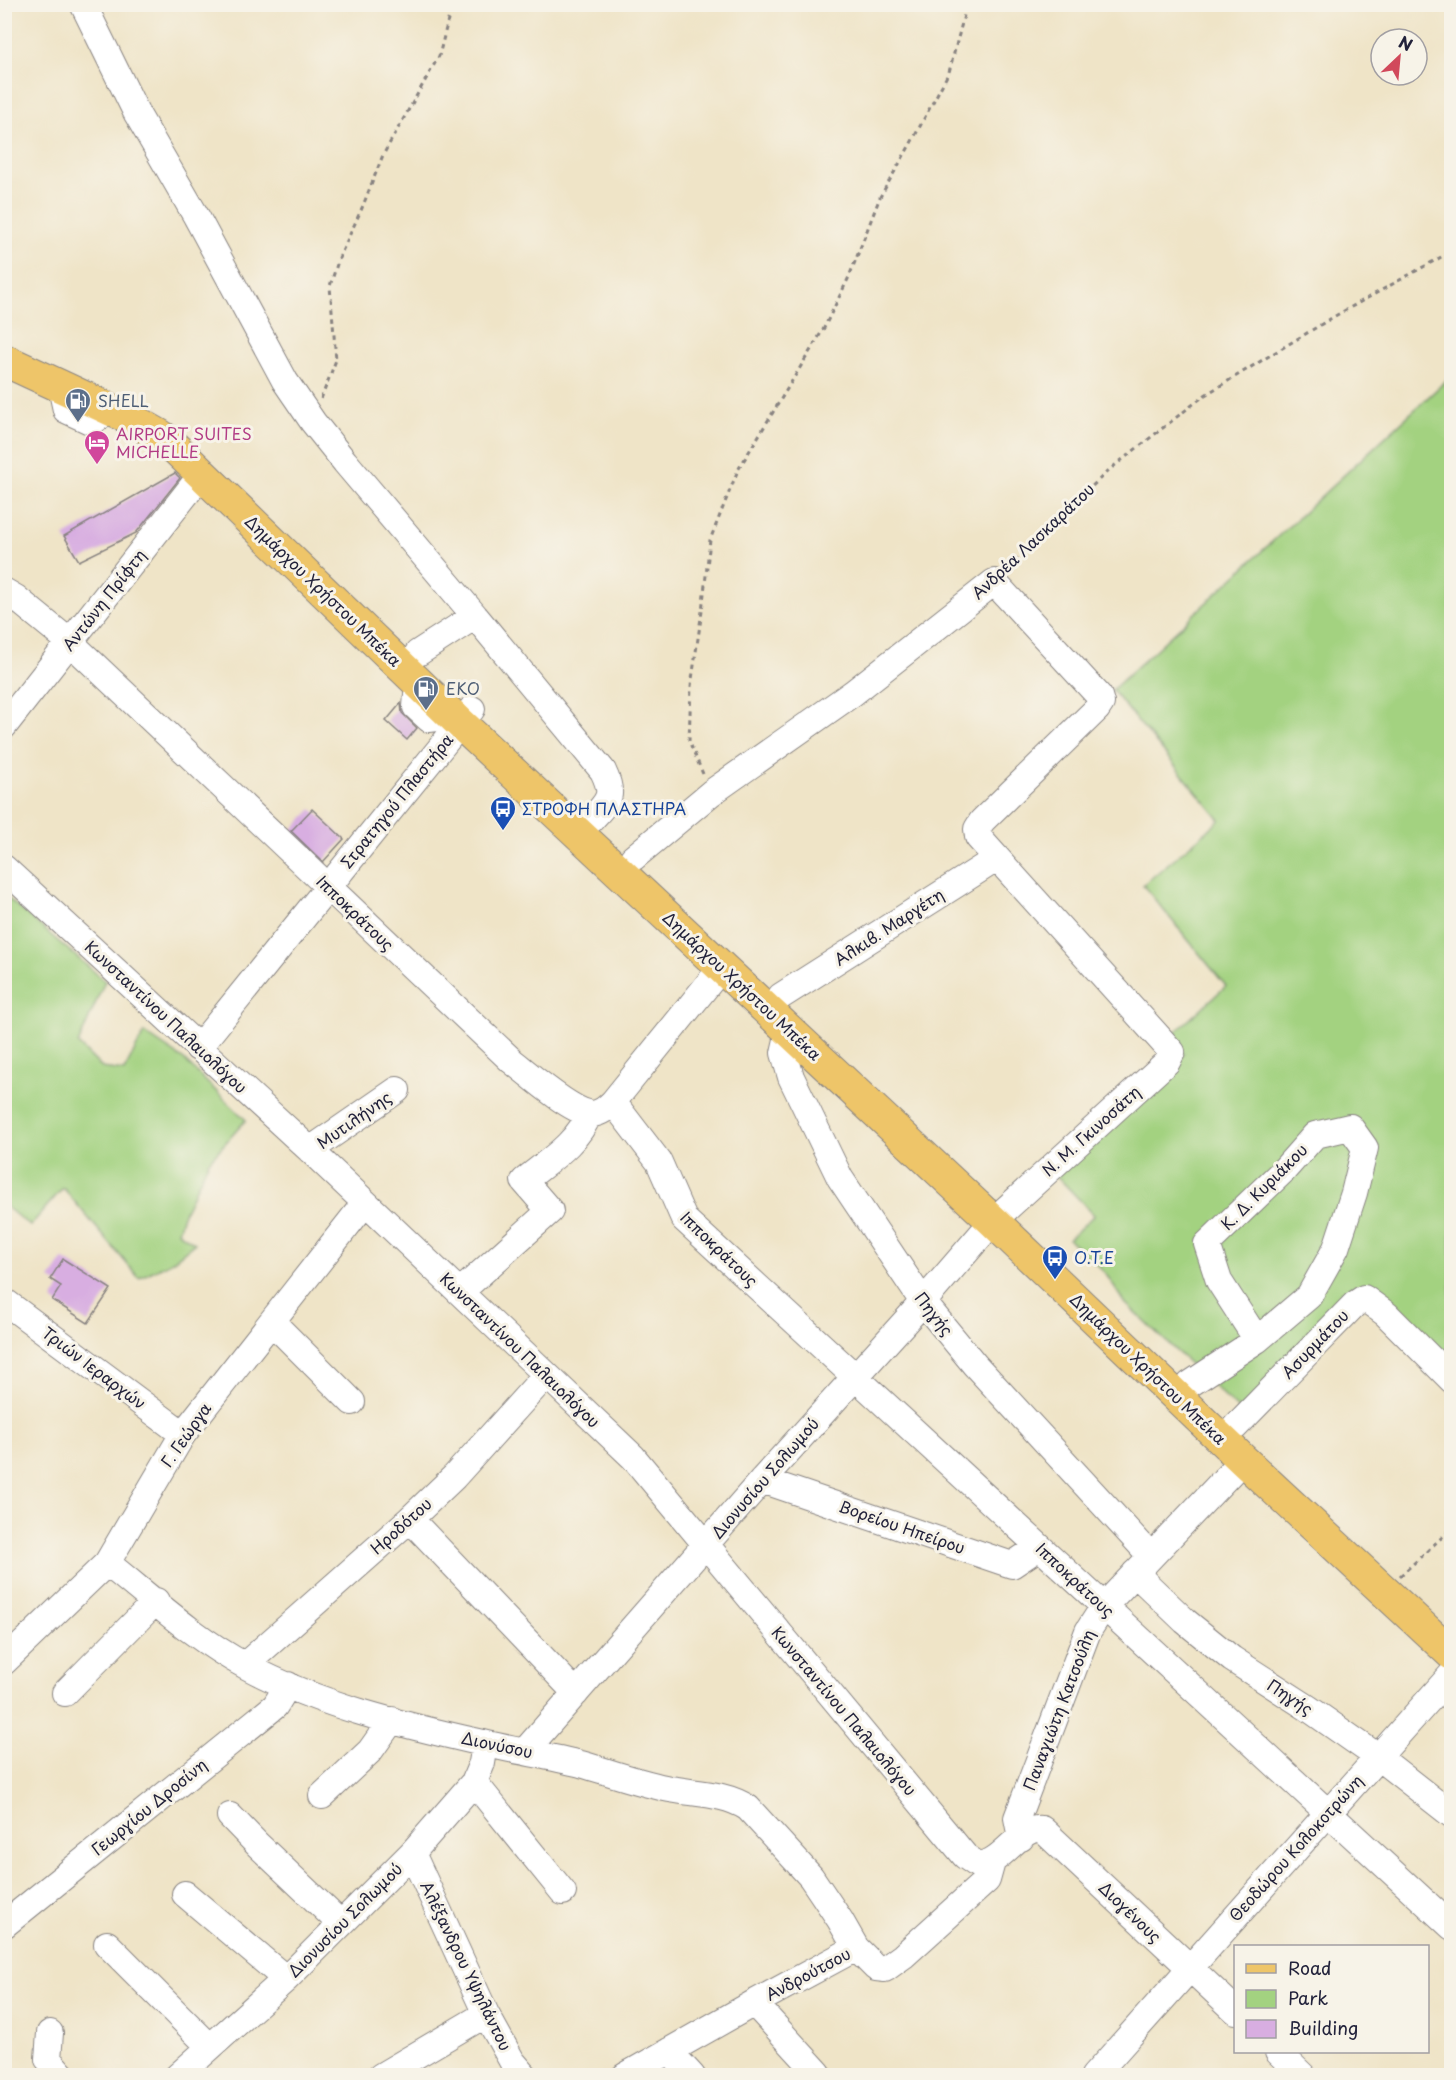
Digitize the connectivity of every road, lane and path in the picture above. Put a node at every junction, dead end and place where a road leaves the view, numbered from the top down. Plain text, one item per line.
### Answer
1 (83, 4) edge
2 (452, 4) edge
3 (967, 4) edge
4 (1452, 251) edge
5 (4, 342) edge
6 (4, 360) edge
7 (313, 422) junction
8 (202, 474) junction
9 (994, 582) junction
10 (4, 591) edge
11 (475, 616) junction
12 (71, 643) junction
13 (418, 668) junction
14 (454, 717) junction
15 (4, 726) edge
16 (711, 794) junction
17 (591, 820) junction
18 (633, 858) junction
19 (996, 859) junction
20 (4, 868) edge
21 (328, 887) junction
22 (722, 967) junction
23 (782, 996) junction
24 (793, 1034) junction
25 (198, 1048) junction
26 (397, 1089) dead end
27 (613, 1102) junction
28 (589, 1114) junction
29 (310, 1150) junction
30 (365, 1203) junction
31 (1000, 1214) junction
32 (460, 1292) junction
33 (923, 1302) junction
34 (10, 1315) edge
35 (272, 1322) junction
36 (1257, 1340) junction
37 (545, 1376) junction
38 (856, 1376) junction
39 (1452, 1380) edge
40 (1190, 1384) junction
41 (352, 1402) dead end
42 (1235, 1427) junction
43 (183, 1434) junction
44 (1243, 1460) junction
45 (762, 1480) junction
46 (410, 1519) junction
47 (1452, 1528) edge
48 (707, 1545) junction
49 (1039, 1546) junction
50 (107, 1563) junction
51 (1143, 1564) junction
52 (1399, 1577) junction
53 (156, 1601) junction
54 (1104, 1606) junction
55 (1452, 1626) edge
56 (1452, 1654) edge
57 (4, 1662) edge
58 (244, 1665) junction
59 (1452, 1674) edge
60 (288, 1685) junction
61 (65, 1693) dead end
62 (576, 1693) junction
63 (392, 1720) junction
64 (485, 1744) junction
65 (525, 1751) junction
66 (1378, 1758) junction
67 (474, 1782) junction
68 (322, 1796) dead end
69 (1327, 1813) junction
70 (1452, 1815) edge
71 (230, 1816) dead end
72 (1021, 1838) junction
73 (412, 1853) junction
74 (992, 1862) junction
75 (563, 1892) dead end
76 (185, 1894) dead end
77 (341, 1924) junction
78 (4, 1925) edge
79 (1452, 1927) edge
80 (107, 1944) dead end
81 (856, 1948) junction
82 (1189, 1968) junction
83 (286, 1979) junction
84 (754, 2003) junction
85 (1234, 2010) edge
86 (486, 2014) junction
87 (50, 2033) dead end
88 (210, 2047) junction
89 (669, 2051) junction
90 (1279, 2053) edge
91 (818, 2073) dead end
92 (63, 2076) edge
93 (178, 2076) edge
94 (381, 2076) edge
95 (525, 2076) edge
96 (625, 2076) edge
97 (692, 2076) edge
98 (1094, 2076) edge
99 (1303, 2076) edge

1 - 7 street
2 - 7 path
3 - 16 path
4 - 9 path, Ανδρέα Λασκαράτου
5 - 13 main road, Δημάρχου Χρήστου Μπέκα
6 - 8 main road, Δημάρχου Χρήστου Μπέκα
7 - 11 street
8 - 12 street, Αντώνη Πρίφτη
8 - 13 main road, Δημάρχου Χρήστου Μπέκα
9 - 16 street, Ανδρέα Λασκαράτου
9 - 19 street
10 - 12 street, Ιπποκράτους
11 - 13 street
11 - 17 street
12 - 15 street, Αντώνη Πρίφτη
12 - 21 street, Ιπποκράτους
13 - 14 main road, Δημάρχου Χρήστου Μπέκα
13 - 14 street
14 - 17 main road, Δημάρχου Χρήστου Μπέκα
14 - 21 street, Στρατηγού Πλαστήρα
14 - 22 main road, Δημάρχου Χρήστου Μπέκα
16 - 18 street, Ανδρέα Λασκαράτου
17 - 18 main road, Δημάρχου Χρήστου Μπέκα
18 - 23 main road, Δημάρχου Χρήστου Μπέκα
19 - 23 street, Αλκιβ. Μαργέτη
19 - 31 street, Ν. Μ. Γκινοσάτη
20 - 25 street, Κωνσταντίνου Παλαιολόγου
21 - 25 street, Στρατηγού Πλαστήρα
21 - 28 street, Ιπποκράτους
22 - 24 main road, Δημάρχου Χρήστου Μπέκα
22 - 27 street
23 - 31 main road, Δημάρχου Χρήστου Μπέκα
24 - 31 main road, Δημάρχου Χρήστου Μπέκα
24 - 33 street, Πηγής
25 - 29 street, Κωνσταντίνου Παλαιολόγου
26 - 29 street, Μυτιλήνης
27 - 28 street
27 - 38 street, Ιπποκράτους
28 - 32 street
29 - 30 street, Κωνσταντίνου Παλαιολόγου
30 - 32 street, Κωνσταντίνου Παλαιολόγου
30 - 35 street, Γ. Γεώργα
31 - 33 street, Διονυσίου Σολωμού
31 - 40 main road, Δημάρχου Χρήστου Μπέκα
31 - 44 main road, Δημάρχου Χρήστου Μπέκα
32 - 37 street, Κωνσταντίνου Παλαιολόγου
33 - 38 street, Διονυσίου Σολωμού
33 - 51 street, Πηγής
34 - 43 street, Τριών Ιεραρχών
35 - 41 street
35 - 43 street, Γ. Γεώργα
36 - 36 street, Κ. Δ. Κυριάκου
36 - 40 street, Κ. Δ. Κυριάκου
37 - 46 street, Ηροδότου
37 - 48 street, Κωνσταντίνου Παλαιολόγου
38 - 45 street, Διονυσίου Σολωμού
38 - 49 street, Ιπποκράτους
39 - 42 street, Ασυρμάτου
40 - 42 main road, Δημάρχου Χρήστου Μπέκα
42 - 52 main road, Δημάρχου Χρήστου Μπέκα
43 - 50 street, Γ. Γεώργα
44 - 51 street, Παναγιώτη Κατσούλη
44 - 56 main road, Δημάρχου Χρήστου Μπέκα
45 - 48 street, Διονυσίου Σολωμού
45 - 49 street, Βορείου Ηπείρου
46 - 58 street, Ηροδότου
46 - 62 street
47 - 52 path
48 - 62 street, Διονυσίου Σολωμού
48 - 74 street, Κωνσταντίνου Παλαιολόγου
49 - 54 street, Ιπποκράτους
50 - 53 street, Διονύσου
50 - 57 street, Γ. Γεώργα
51 - 54 street, Παναγιώτη Κατσούλη
51 - 66 street, Πηγής
52 - 55 main road, Δημάρχου Χρήστου Μπέκα
53 - 58 street, Διονύσου
53 - 61 street
54 - 69 street, Ιπποκράτους
54 - 72 street, Παναγιώτη Κατσούλη
58 - 60 street, Διονύσου
59 - 66 street, Θεοδώρου Κολοκοτρώνη
60 - 63 street, Διονύσου
60 - 78 street, Γεωργίου Δροσίνη
62 - 65 street, Διονυσίου Σολωμού
63 - 64 street, Διονύσου
63 - 68 street
64 - 65 street, Διονύσου
64 - 67 street, Διονυσίου Σολωμού
65 - 81 street, Διονύσου
66 - 69 street, Θεοδώρου Κολοκοτρώνη
66 - 70 street, Πηγής
67 - 73 street, Διονυσίου Σολωμού
67 - 75 street
69 - 79 street, Ιπποκράτους
69 - 82 street, Θεοδώρου Κολοκοτρώνη
71 - 77 street
72 - 74 street
72 - 82 street, Διογένους
73 - 77 street, Διονυσίου Σολωμού
73 - 86 street, Αλέξανδρου Υψηλάντου
74 - 81 street, Ανδρούτσου
76 - 83 street
77 - 83 street, Διονυσίου Σολωμού
80 - 88 street
81 - 84 street, Ανδρούτσου
82 - 85 street, Διογένους
82 - 98 street, Θεοδώρου Κολοκοτρώνη
83 - 88 street, Διονυσίου Σολωμού
84 - 89 street, Ανδρούτσου
84 - 91 street
86 - 94 street
86 - 95 street, Αλέξανδρου Υψηλάντου
87 - 92 street
88 - 93 street, Διονυσίου Σολωμού
89 - 96 street, Ανδρούτσου
89 - 97 street
90 - 99 street

